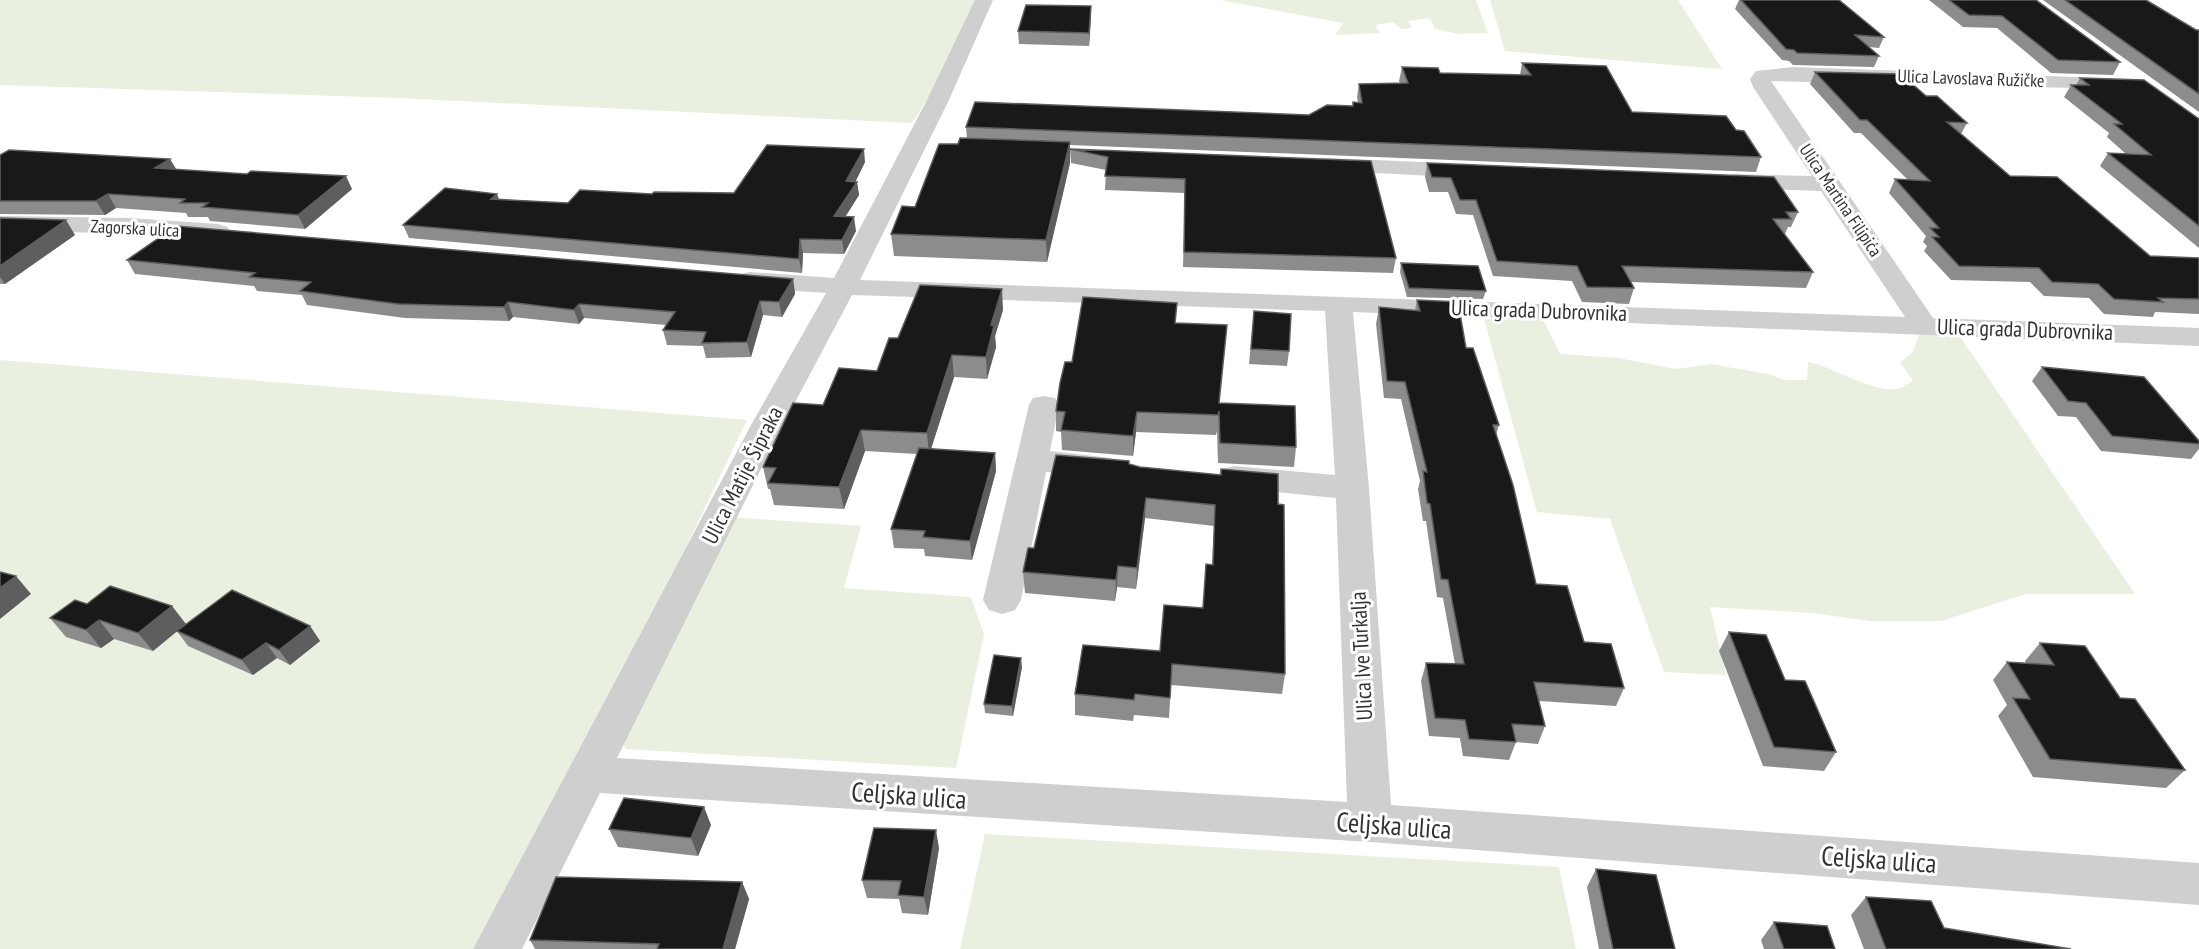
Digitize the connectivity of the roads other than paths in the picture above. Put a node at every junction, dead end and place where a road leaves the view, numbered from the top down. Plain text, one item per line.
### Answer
1 (984, 0) edge
2 (2117, 64) edge
3 (1763, 75) joint
4 (1306, 165) edge
5 (1491, 171) edge
6 (1713, 180) edge
7 (1829, 184) junction
8 (0, 223) edge
9 (242, 234) edge
10 (731, 279) edge
11 (843, 287) junction
12 (1338, 303) junction
13 (1924, 325) junction
14 (2199, 337) edge
15 (1044, 405) dead end
16 (1034, 460) junction
17 (1128, 468) edge
18 (1199, 474) edge
19 (1352, 488) junction
20 (1002, 600) dead end
21 (589, 774) junction
22 (1370, 824) junction
23 (2199, 884) edge
24 (497, 949) edge

1 - 11 street, Ulica Matije Šipraka
2 - 3 street, Ulica Lavoslava Ružičke
3 - 7 street, Ulica Martina Filipića
4 - 5 street
6 - 7 street
7 - 13 street, Ulica Martina Filipića
8 - 9 street, Zagorska ulica
10 - 11 street
11 - 12 street, Ulica grada Dubrovnika
11 - 21 street, Ulica Matije Šipraka
12 - 13 street, Ulica grada Dubrovnika
12 - 19 street, Ulica Ive Turkalja
13 - 14 street, Ulica grada Dubrovnika
15 - 16 street
16 - 17 street
16 - 20 street
18 - 19 street
19 - 22 street, Ulica Ive Turkalja
21 - 22 street, Celjska ulica
21 - 24 street, Ulica Matije Šipraka
22 - 23 street, Celjska ulica

